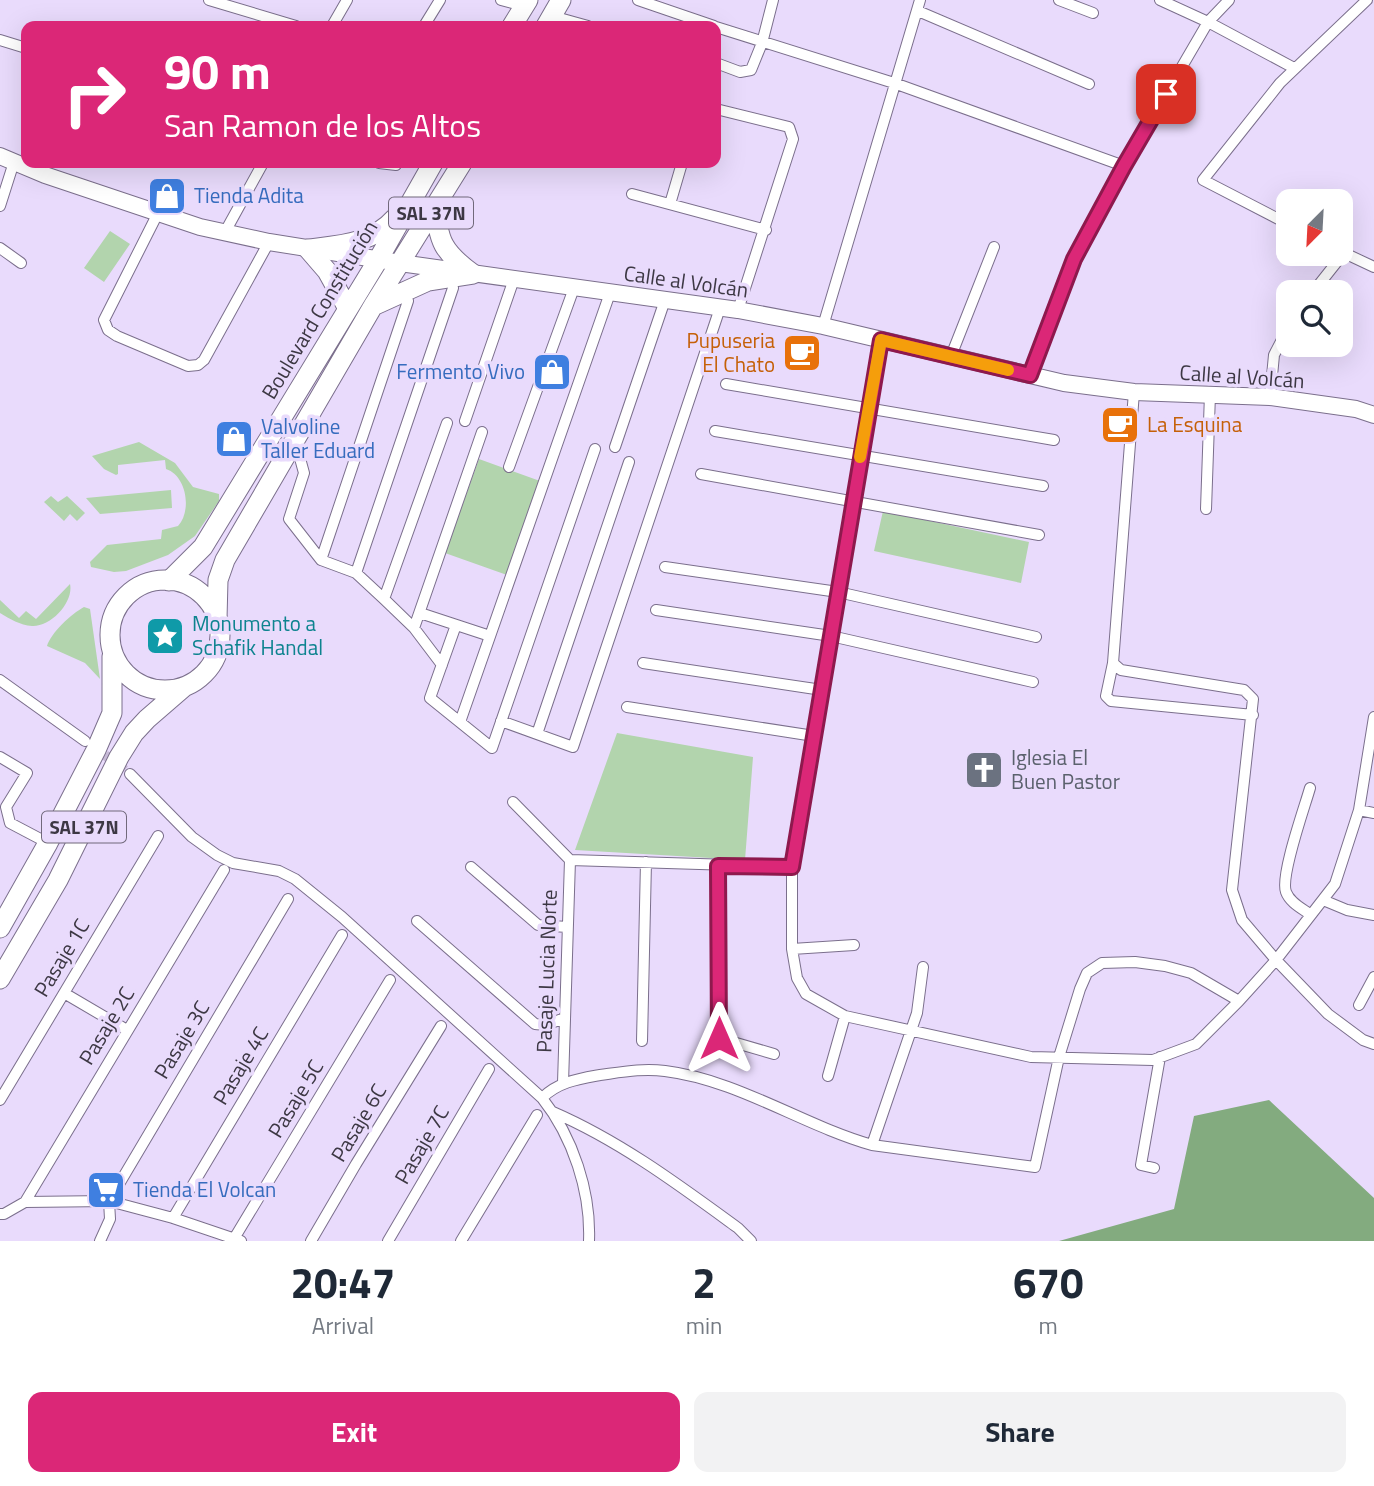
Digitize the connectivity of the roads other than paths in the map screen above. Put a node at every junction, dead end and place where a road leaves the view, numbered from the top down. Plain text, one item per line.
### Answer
1 (209, 0) edge
2 (347, 0) edge
3 (440, 0) edge
4 (501, 0) edge
5 (638, 0) edge
6 (773, 0) edge
7 (1059, 0) edge
8 (1160, 0) edge
9 (1229, 0) edge
10 (1367, 0) edge
11 (526, 3) edge
12 (919, 5) edge
13 (1093, 13) dead end
14 (553, 14) edge
15 (279, 21) edge
16 (335, 21) edge
17 (427, 21) edge
18 (515, 21) edge
19 (574, 21) edge
20 (698, 21) edge
21 (1208, 22) junction
22 (721, 29) edge
23 (0, 40) edge
24 (762, 43) junction
25 (21, 46) edge
26 (721, 64) edge
27 (1294, 68) junction
28 (894, 83) junction
29 (1089, 84) dead end
30 (721, 110) edge
31 (7, 159) edge
32 (1124, 166) junction
33 (259, 168) edge
34 (430, 168) edge
35 (459, 168) edge
36 (680, 168) edge
37 (47, 169) edge
38 (632, 194) dead end
39 (414, 196) junction
40 (670, 204) junction
41 (436, 205) junction
42 (0, 206) edge
43 (158, 213) junction
44 (1276, 218) edge
45 (765, 230) junction
46 (225, 233) junction
47 (269, 242) junction
48 (0, 247) edge
49 (994, 247) dead end
50 (308, 249) junction
51 (1353, 257) edge
52 (378, 260) junction
53 (21, 262) dead end
54 (400, 263) junction
55 (1374, 267) edge
56 (473, 274) junction
57 (514, 279) junction
58 (453, 288) dead end
59 (574, 288) junction
60 (610, 293) junction
61 (665, 300) junction
62 (408, 301) dead end
63 (373, 306) junction
64 (347, 307) junction
65 (720, 308) junction
66 (738, 310) junction
67 (823, 326) junction
68 (881, 340) junction
69 (1276, 350) edge
70 (951, 356) junction
71 (1030, 375) junction
72 (726, 384) dead end
73 (1134, 392) junction
74 (1210, 394) junction
75 (1270, 397) junction
76 (1374, 407) edge
77 (868, 408) junction
78 (1356, 409) junction
79 (1374, 415) edge
80 (465, 421) dead end
81 (447, 423) dead end
82 (482, 432) dead end
83 (715, 432) dead end
84 (295, 440) junction
85 (1054, 440) dead end
86 (615, 447) dead end
87 (595, 449) dead end
88 (860, 455) junction
89 (629, 461) dead end
90 (509, 467) dead end
91 (701, 474) dead end
92 (1043, 486) dead end
93 (853, 501) junction
94 (1206, 509) dead end
95 (1039, 535) dead end
96 (321, 559) junction
97 (665, 567) dead end
98 (356, 573) junction
99 (169, 581) junction
100 (838, 592) junction
101 (384, 599) junction
102 (656, 610) dead end
103 (420, 612) junction
104 (218, 619) junction
105 (456, 625) junction
106 (414, 628) junction
107 (490, 636) junction
108 (831, 636) junction
109 (1036, 637) dead end
110 (112, 648) junction
111 (643, 663) dead end
112 (1113, 663) junction
113 (442, 665) junction
114 (0, 680) edge
115 (1033, 682) dead end
116 (184, 687) junction
117 (822, 690) junction
118 (627, 707) dead end
119 (1253, 715) junction
120 (1374, 717) edge
121 (501, 721) junction
122 (460, 722) junction
123 (537, 734) junction
124 (814, 736) junction
125 (85, 741) tunnel mouth
126 (0, 757) edge
127 (130, 774) tunnel mouth
128 (1310, 788) dead end
129 (513, 802) dead end
130 (1359, 810) junction
131 (1374, 813) edge
132 (158, 835) dead end
133 (48, 843) junction
134 (570, 860) junction
135 (646, 862) junction
136 (718, 866) junction
137 (471, 867) dead end
138 (792, 867) junction
139 (224, 870) dead end
140 (288, 899) dead end
141 (1323, 900) junction
142 (1311, 915) junction
143 (1374, 915) edge
144 (417, 921) dead end
145 (567, 927) junction
146 (0, 928) edge
147 (342, 935) dead end
148 (853, 945) dead end
149 (792, 949) junction
150 (1276, 960) junction
151 (923, 967) dead end
152 (0, 979) edge
153 (390, 979) dead end
154 (1373, 979) edge
155 (64, 993) junction
156 (1239, 1001) junction
157 (1359, 1005) dead end
158 (845, 1016) junction
159 (565, 1017) junction
160 (441, 1027) dead end
161 (127, 1030) junction
162 (911, 1031) junction
163 (642, 1041) dead end
164 (1374, 1044) edge
165 (774, 1054) dead end
166 (1059, 1057) junction
167 (1160, 1057) junction
168 (489, 1069) dead end
169 (828, 1076) dead end
170 (564, 1083) junction
171 (542, 1098) junction
172 (0, 1100) edge
173 (553, 1112) junction
174 (537, 1115) dead end
175 (872, 1144) junction
176 (1154, 1168) dead end
177 (109, 1201) junction
178 (25, 1202) junction
179 (1, 1218) edge
180 (173, 1218) junction
181 (221, 1238) edge
182 (238, 1239) edge
183 (100, 1241) edge
184 (312, 1241) edge
185 (388, 1241) edge
186 (461, 1241) edge
187 (589, 1241) edge
188 (751, 1241) edge

1 - 15 street
2 - 16 street
3 - 17 street
4 - 11 street
5 - 20 street
6 - 24 street
7 - 13 street
8 - 21 street
9 - 21 street
10 - 27 street
11 - 18 highway
12 - 28 street
12 - 29 street
14 - 19 street
21 - 27 street
21 - 32 street
22 - 24 street
23 - 25 street
24 - 26 street
24 - 28 street
27 - 44 street
28 - 32 street
28 - 67 street
30 - 45 street
31 - 42 street
32 - 71 street
33 - 46 street
34 - 39 highway, Boulevard Constitución / SAL 37N
35 - 41 highway, Boulevard Constitución / SAL 37N
36 - 40 street
37 - 43 main road, Calle al Volcán
38 - 40 street
39 - 50 highway
39 - 52 highway, Boulevard Constitución / SAL 37N
40 - 45 street
41 - 54 highway, Boulevard Constitución / SAL 37N
41 - 56 highway
43 - 46 main road, Calle al Volcán
43 - 47 street
45 - 66 street
46 - 47 main road, Calle al Volcán
47 - 50 main road, Calle al Volcán
48 - 53 street
49 - 70 street
50 - 52 main road, Calle al Volcán
50 - 64 highway
51 - 55 street
52 - 54 main road, Calle al Volcán
52 - 64 highway, Boulevard Constitución / SAL 37N
54 - 56 main road, Calle al Volcán
54 - 63 highway, Boulevard Constitución / SAL 37N
56 - 57 main road, Calle al Volcán
56 - 63 highway
57 - 59 main road, Calle al Volcán
57 - 80 street
58 - 98 street
59 - 60 main road, Calle al Volcán
59 - 90 street
60 - 61 main road, Calle al Volcán
60 - 107 street
61 - 65 main road, Calle al Volcán
61 - 86 street
62 - 96 street
63 - 84 highway, Boulevard Constitución / SAL 37N
64 - 99 highway, Boulevard Constitución / SAL 37N
65 - 66 main road, Calle al Volcán
65 - 123 street
66 - 67 main road, Calle al Volcán
67 - 68 main road, Calle al Volcán
68 - 70 main road, Calle al Volcán
68 - 77 street
69 - 75 street
70 - 71 main road, Calle al Volcán
71 - 73 main road, Calle al Volcán
72 - 77 street
73 - 74 main road, Calle al Volcán
73 - 112 street
74 - 75 main road, Calle al Volcán
74 - 94 street
75 - 78 main road, Calle al Volcán
76 - 78 main road
77 - 85 street
77 - 88 street
78 - 79 main road, Calle al Volcán
81 - 101 street
82 - 103 street
83 - 88 street
84 - 96 street
84 - 104 highway, Boulevard Constitución / SAL 37N
87 - 121 street
88 - 92 street
88 - 93 street
89 - 123 street
91 - 93 street
93 - 95 street
93 - 100 street
96 - 98 street
97 - 100 street
98 - 101 street
99 - 104 highway
99 - 110 highway, SAL 37N
100 - 108 street
100 - 109 street
101 - 106 street
102 - 108 street
103 - 105 street
103 - 106 street
104 - 116 highway, SAL 37N
105 - 107 street
105 - 113 street
106 - 113 street
107 - 122 street
108 - 115 street
108 - 117 street
110 - 116 highway
110 - 133 highway, SAL 37N
111 - 117 street
112 - 119 street
112 - 119 street
113 - 122 street
114 - 125 street
116 - 152 highway, SAL 37N
117 - 124 street
118 - 124 street
119 - 150 street
120 - 130 street
121 - 122 street
121 - 123 street
124 - 138 street
126 - 133 street
127 - 171 street
128 - 142 street
129 - 134 street
130 - 131 street
130 - 141 street
132 - 155 street, Pasaje 1C
133 - 146 highway, SAL 37N
134 - 135 street
134 - 145 street, Pasaje Lucia Norte
135 - 136 street
135 - 163 street
136 - 138 street
136 - 165 street
137 - 145 street
138 - 149 street
139 - 161 street, Pasaje 2C
140 - 177 street, Pasaje 3C
141 - 142 street
141 - 143 street
142 - 150 street
144 - 159 street
145 - 159 street, Pasaje Lucia Norte
147 - 180 street, Pasaje 4C
148 - 149 street
149 - 158 street
150 - 156 street
150 - 164 street
151 - 162 street
153 - 182 street, Pasaje 5C
154 - 157 street
155 - 161 street
155 - 172 street, Pasaje 1C
156 - 166 street
156 - 167 street
158 - 162 street
158 - 169 street
159 - 170 street, Pasaje Lucia Norte
160 - 184 street, Pasaje 6C
161 - 178 street, Pasaje 2C
162 - 166 street
162 - 175 street
166 - 167 street
166 - 175 street
167 - 176 street
168 - 185 street, Pasaje 7C
170 - 171 street
170 - 175 street
171 - 173 street
173 - 187 street
173 - 188 street
174 - 186 street
177 - 178 street
177 - 180 street
177 - 183 street
178 - 179 street
180 - 181 street
181 - 182 street

